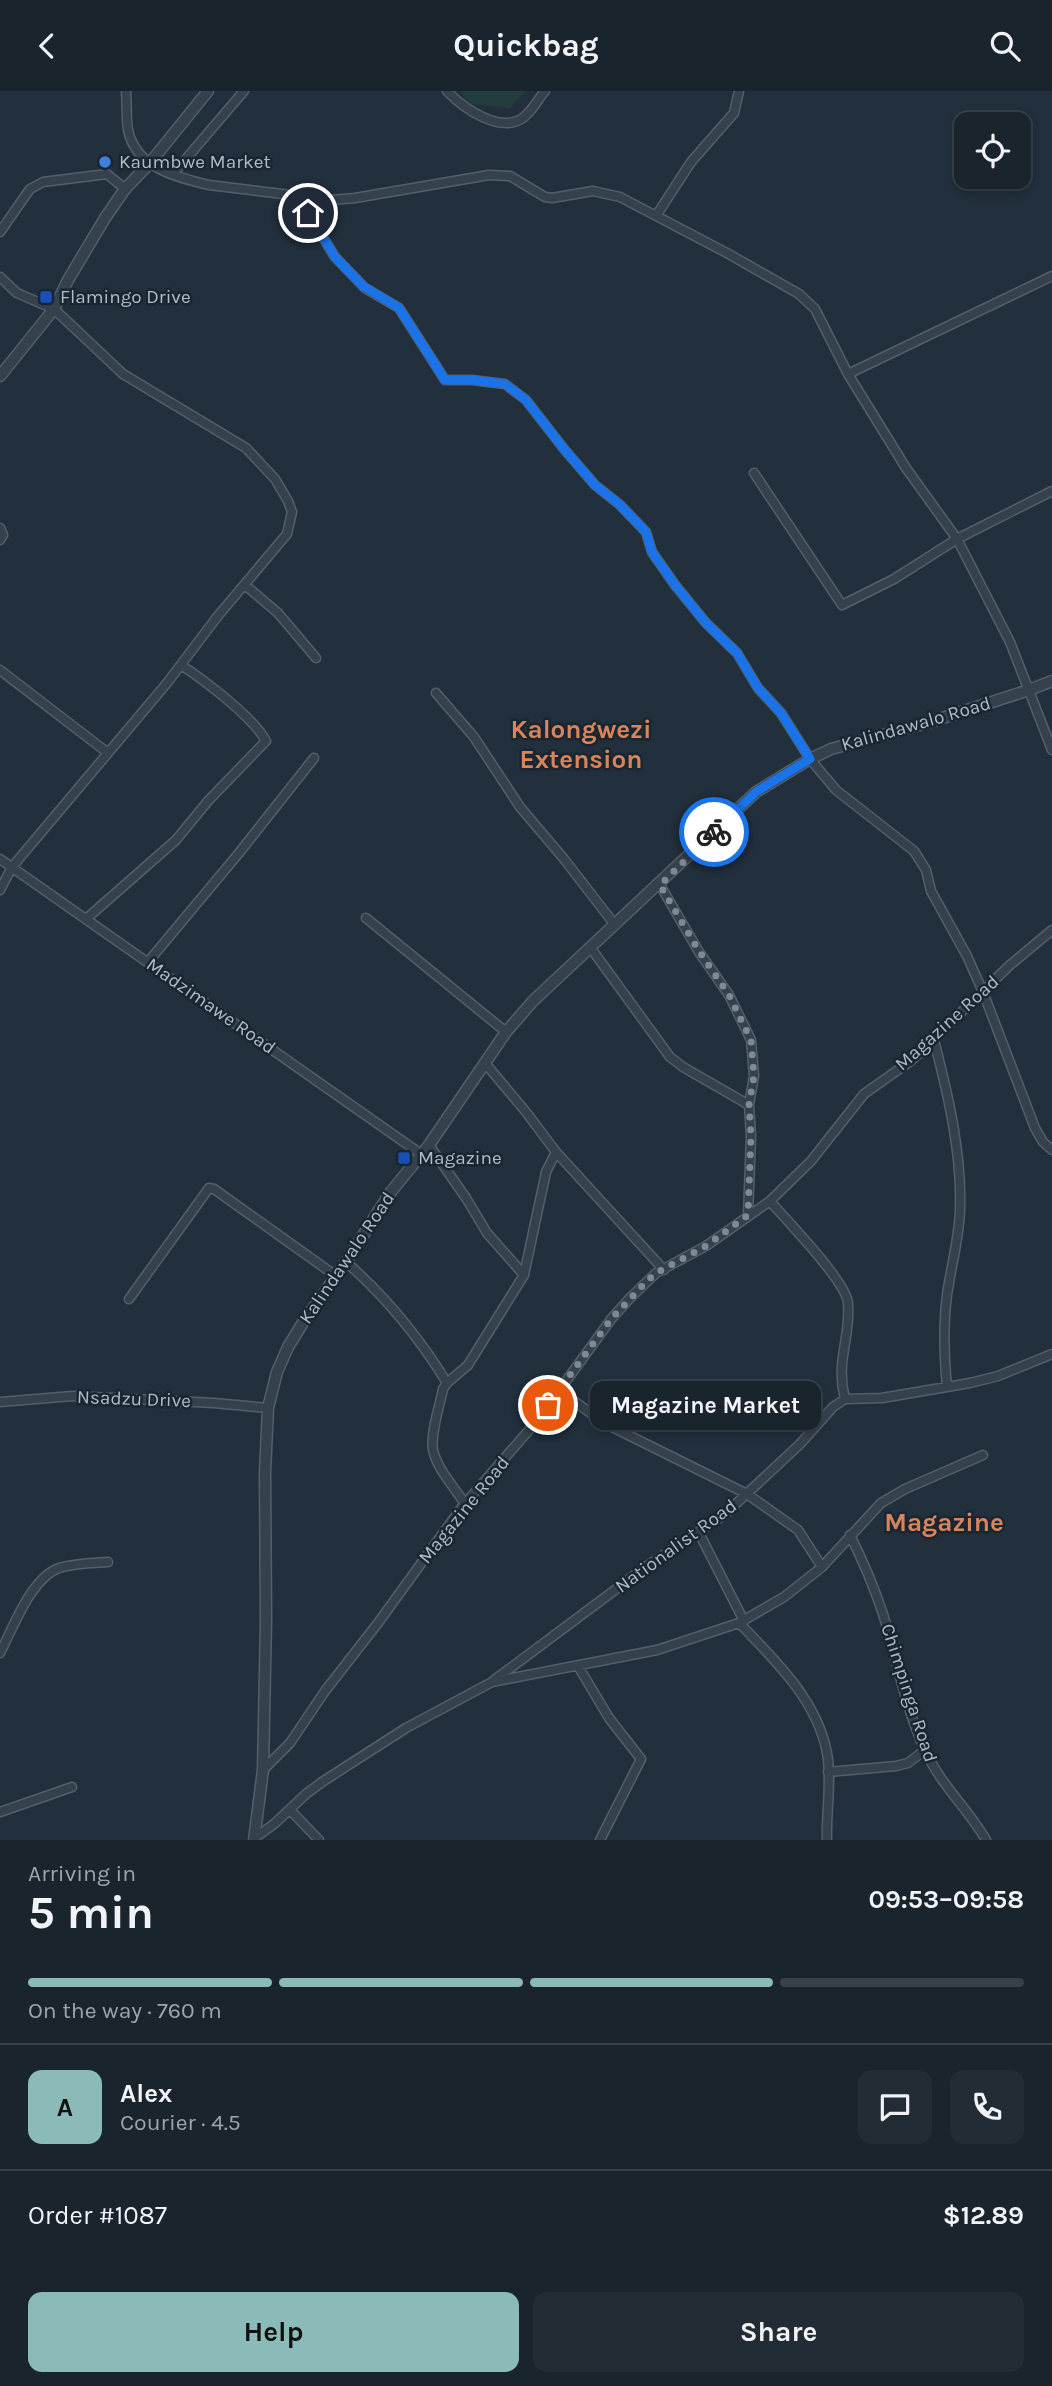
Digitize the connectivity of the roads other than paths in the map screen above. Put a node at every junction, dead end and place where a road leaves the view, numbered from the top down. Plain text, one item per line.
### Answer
1 (126, 91) edge
2 (208, 91) edge
3 (244, 91) edge
4 (447, 91) edge
5 (545, 91) edge
6 (739, 91) edge
7 (149, 164) junction
8 (173, 174) junction
9 (125, 189) junction
10 (303, 197) junction
11 (656, 216) junction
12 (0, 232) edge
13 (1052, 275) edge
14 (0, 277) edge
15 (54, 309) junction
16 (848, 374) junction
17 (0, 376) edge
18 (754, 473) dead end
19 (1052, 491) edge
20 (0, 528) edge
21 (957, 539) junction
22 (0, 540) edge
23 (245, 585) junction
24 (316, 658) dead end
25 (181, 665) junction
26 (0, 670) edge
27 (1052, 681) edge
28 (1029, 690) junction
29 (436, 693) dead end
30 (1052, 750) edge
31 (108, 753) junction
32 (314, 758) dead end
33 (810, 759) junction
34 (0, 859) edge
35 (12, 867) junction
36 (660, 885) junction
37 (0, 890) edge
38 (366, 918) dead end
39 (86, 919) junction
40 (615, 925) junction
41 (1052, 930) edge
42 (590, 947) junction
43 (148, 962) junction
44 (983, 992) junction
45 (506, 1033) junction
46 (934, 1040) junction
47 (485, 1063) junction
48 (749, 1105) junction
49 (429, 1145) junction
50 (1052, 1150) edge
51 (556, 1152) junction
52 (421, 1154) junction
53 (770, 1201) junction
54 (748, 1215) junction
55 (346, 1262) junction
56 (664, 1270) junction
57 (524, 1275) junction
58 (336, 1276) junction
59 (130, 1299) dead end
60 (1052, 1355) edge
61 (447, 1383) junction
62 (947, 1387) junction
63 (559, 1390) junction
64 (845, 1399) junction
65 (0, 1402) edge
66 (268, 1408) junction
67 (983, 1455) dead end
68 (747, 1494) junction
69 (466, 1504) junction
70 (699, 1533) junction
71 (850, 1535) junction
72 (108, 1562) dead end
73 (822, 1567) junction
74 (742, 1622) junction
75 (0, 1653) edge
76 (578, 1666) junction
77 (492, 1682) junction
78 (925, 1750) junction
79 (263, 1770) junction
80 (828, 1772) junction
81 (72, 1787) dead end
82 (290, 1810) junction
83 (0, 1812) edge
84 (255, 1838) edge
85 (319, 1840) edge
86 (600, 1840) edge
87 (827, 1840) edge
88 (986, 1840) edge

1 - 7 street
2 - 7 street
3 - 8 street
4 - 5 street
6 - 11 street
7 - 8 street
7 - 9 street
8 - 10 street
9 - 12 street
9 - 15 street
10 - 11 street
10 - 33 street
11 - 16 street
13 - 16 street
14 - 15 street
15 - 17 street
15 - 23 street
16 - 21 street
18 - 21 street
19 - 21 street
20 - 22 street
21 - 28 street
23 - 24 street
23 - 25 street
25 - 31 street
25 - 39 street
26 - 31 street
27 - 28 street, Kalindawalo Road
28 - 30 street
28 - 33 street, Kalindawalo Road
29 - 40 street
31 - 35 street
32 - 43 street
33 - 36 street, Kalindawalo Road
33 - 44 street
34 - 35 street, Madzimawe Road
35 - 37 street
35 - 39 street, Madzimawe Road
36 - 40 street, Kalindawalo Road
36 - 48 street
38 - 45 street
39 - 43 street, Madzimawe Road
40 - 42 street, Kalindawalo Road
41 - 44 street, Magazine Road
42 - 45 street, Kalindawalo Road
42 - 48 street
43 - 52 street, Madzimawe Road
44 - 46 street, Magazine Road
44 - 50 street
45 - 47 street, Kalindawalo Road
46 - 53 street, Magazine Road
46 - 62 street
47 - 49 street, Kalindawalo Road
47 - 51 street
48 - 54 street
49 - 52 street, Kalindawalo Road
49 - 57 street
51 - 56 street
51 - 57 street
52 - 55 street, Kalindawalo Road
53 - 54 street, Magazine Road
53 - 64 street
54 - 56 street, Magazine Road
55 - 58 street, Kalindawalo Road
55 - 61 street
56 - 63 street, Magazine Road
57 - 61 street
58 - 59 street
58 - 66 street, Kalindawalo Road
60 - 62 street
61 - 69 street
62 - 64 street
63 - 68 street
63 - 69 street, Magazine Road
64 - 68 street, Nationalist Road
65 - 66 street, Nsadzu Drive
66 - 79 street, Kalindawalo Road
67 - 71 street
68 - 70 street, Nationalist Road
68 - 73 street
69 - 79 street, Magazine Road
70 - 74 street
70 - 77 street, Nationalist Road
71 - 73 street
71 - 78 street, Chimpinga Road
72 - 75 street
73 - 74 street
74 - 76 street
74 - 80 street
76 - 77 street
76 - 86 street
77 - 82 street
78 - 80 street
78 - 88 street, Chimpinga Road
79 - 84 street, Kalindawalo Road
80 - 87 street
81 - 83 street
82 - 84 street
82 - 85 street

